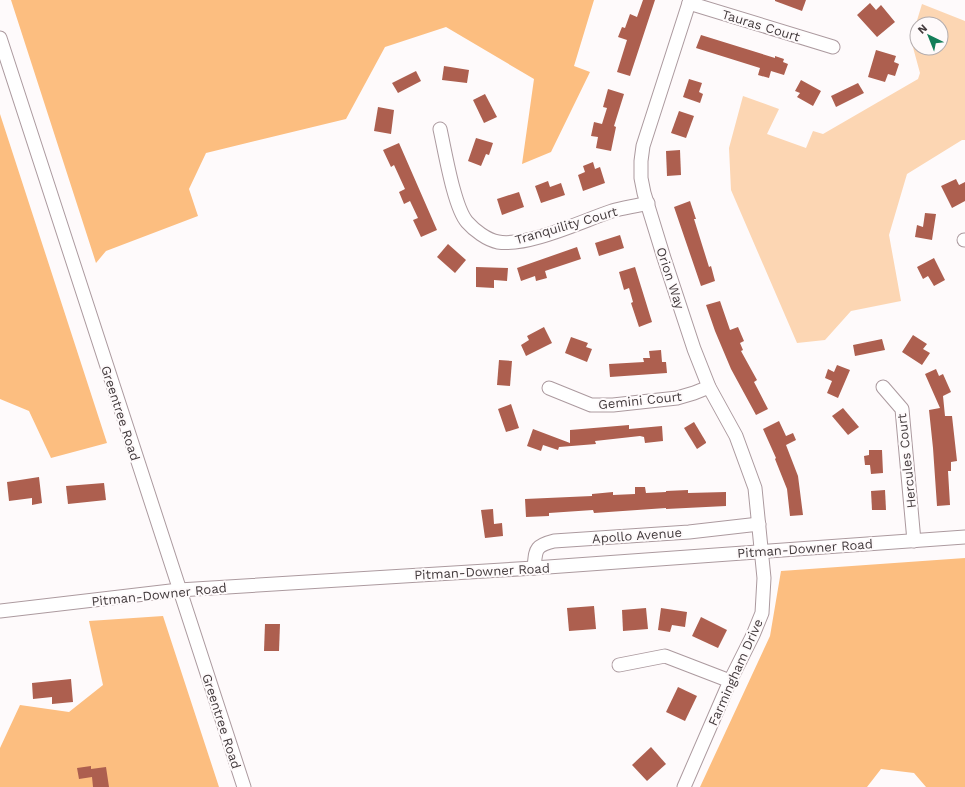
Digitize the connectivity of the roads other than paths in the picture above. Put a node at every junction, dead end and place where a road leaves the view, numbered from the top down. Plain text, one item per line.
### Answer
1 (689, 2) edge
2 (0, 38) edge
3 (833, 47) dead end
4 (440, 129) dead end
5 (648, 204) junction
6 (708, 387) junction
7 (883, 387) dead end
8 (549, 388) dead end
9 (759, 524) junction
10 (965, 537) edge
11 (914, 541) junction
12 (762, 551) junction
13 (534, 568) junction
14 (179, 590) junction
15 (0, 611) edge
16 (619, 665) dead end
17 (730, 681) junction
18 (244, 787) edge
19 (684, 787) edge

1 - 3 street, Tauras Court
1 - 5 street, Orion Way
2 - 14 street, Greentree Road
4 - 5 street, Tranquility Court
5 - 6 street, Orion Way
6 - 8 street, Gemini Court
6 - 9 street, Orion Way
7 - 11 street, Hercules Court
9 - 12 street, Orion Way
9 - 13 street, Apollo Avenue
10 - 11 street, Pitman-Downer Road
11 - 12 street, Pitman-Downer Road
12 - 13 street, Pitman-Downer Road
12 - 17 street, Farmingham Drive
13 - 14 street, Pitman-Downer Road
14 - 15 street, Pitman-Downer Road
14 - 18 street, Greentree Road
16 - 17 street
17 - 19 street, Farmingham Drive

